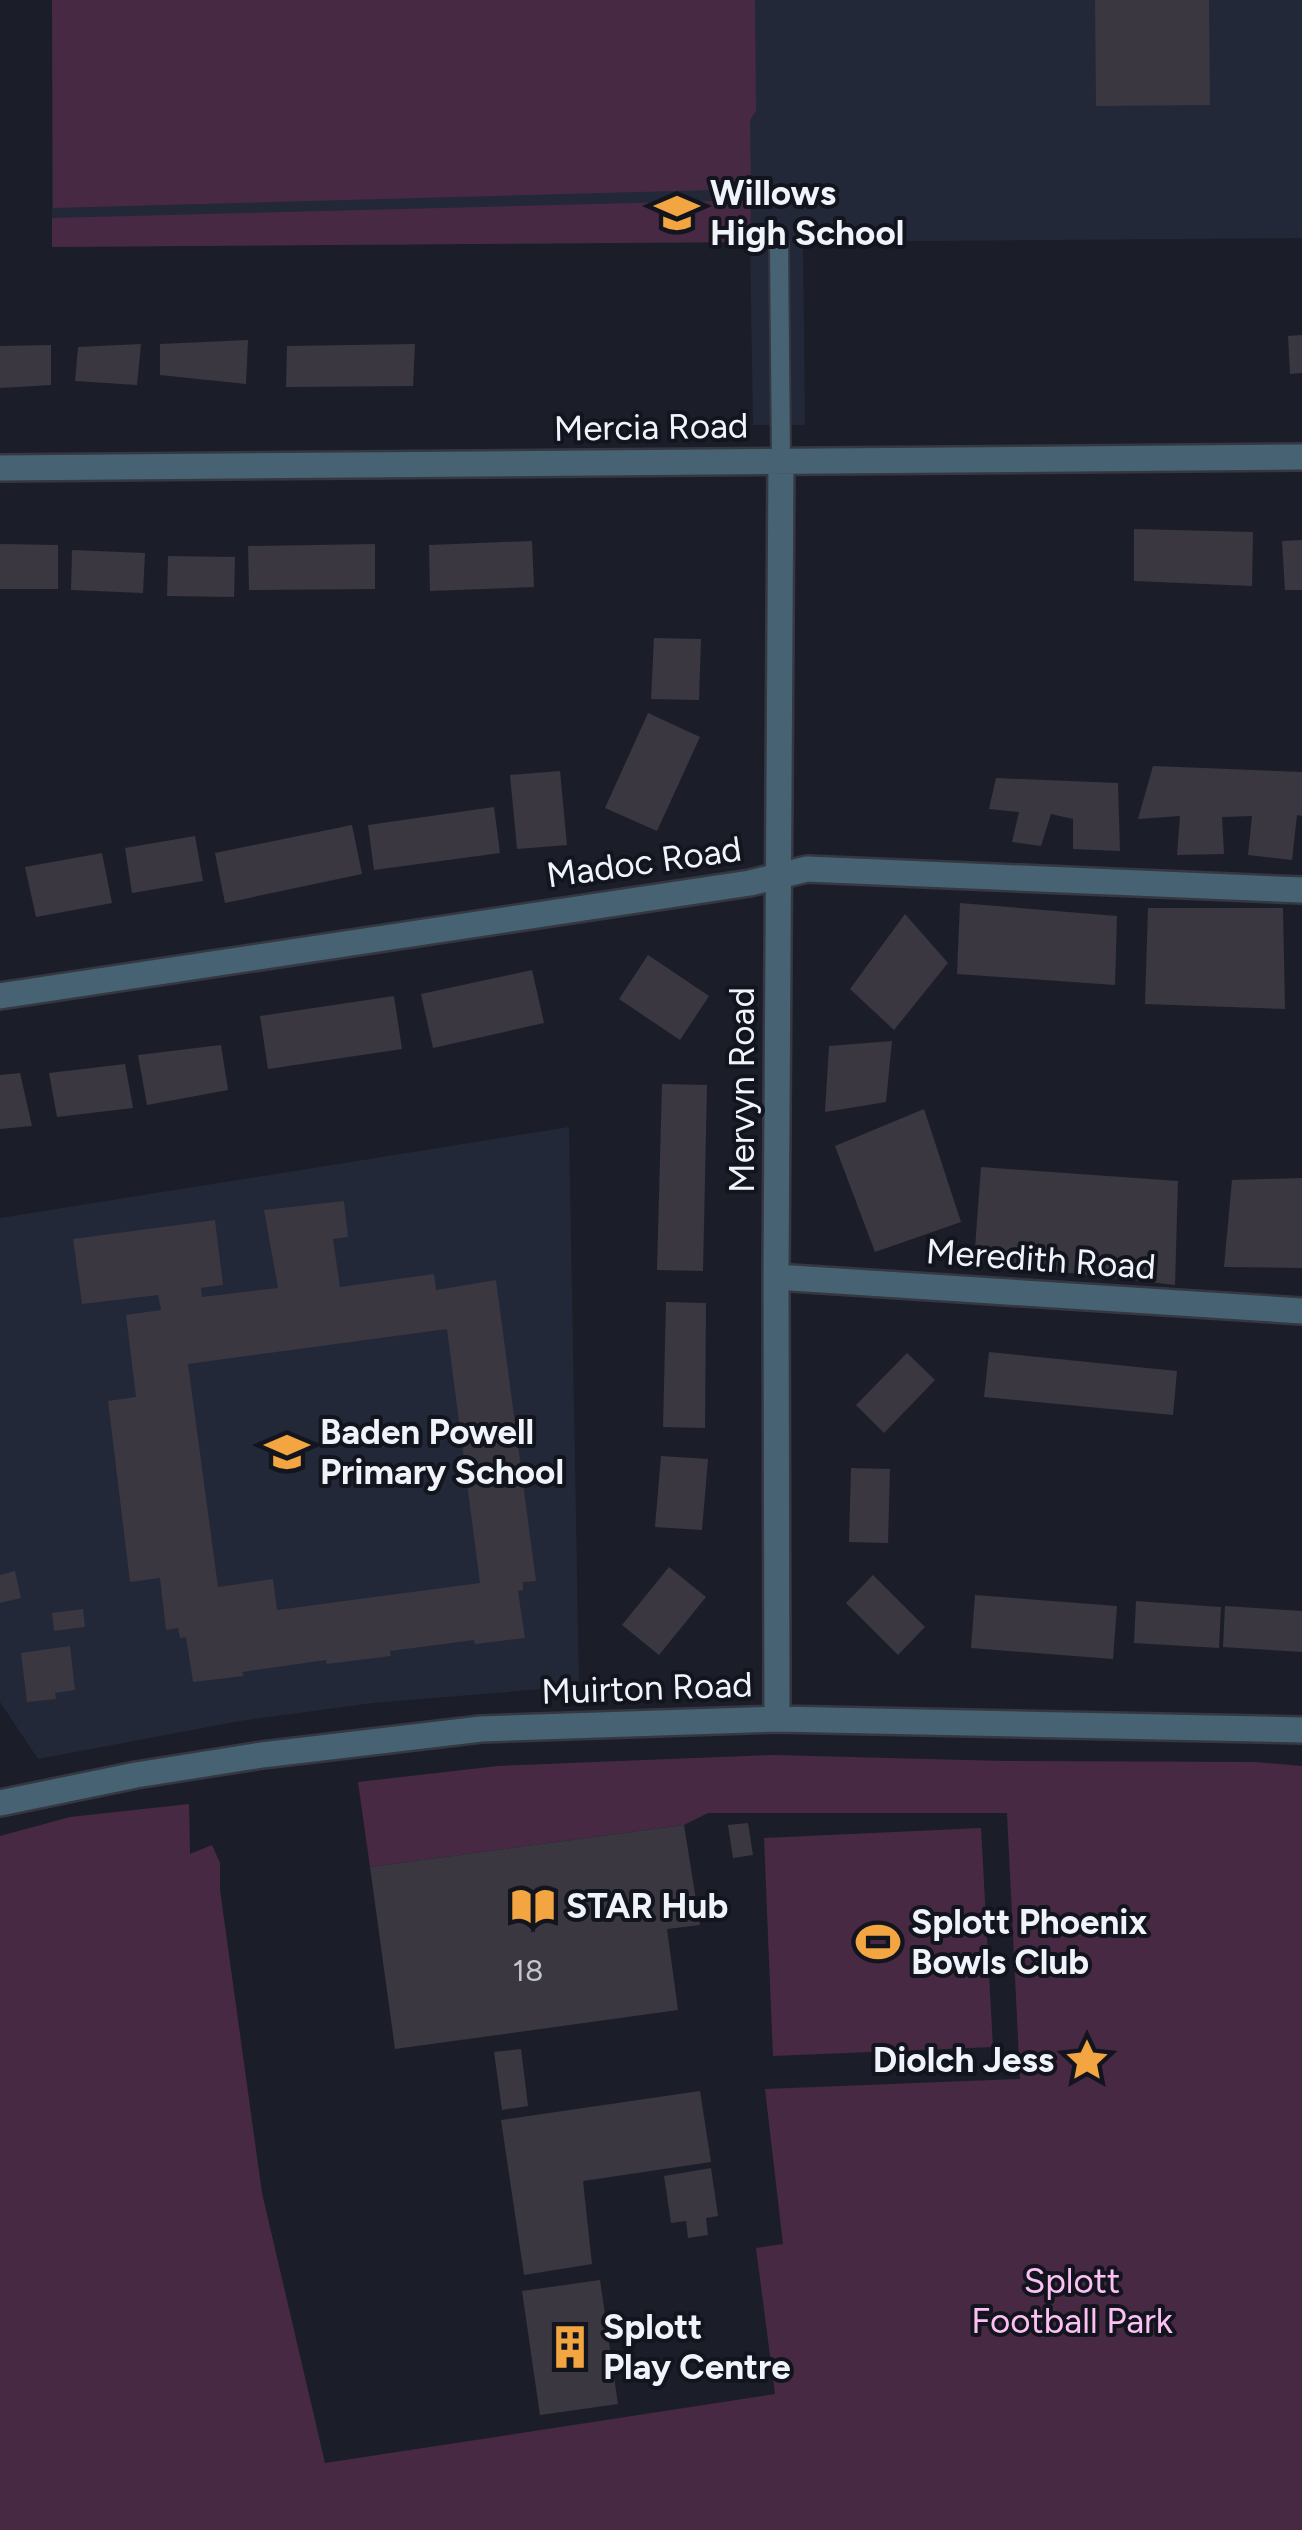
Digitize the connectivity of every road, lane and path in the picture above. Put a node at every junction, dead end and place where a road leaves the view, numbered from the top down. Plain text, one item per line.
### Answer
1 (779, 243) dead end
2 (1302, 457) edge
3 (781, 461) junction
4 (0, 468) edge
5 (778, 877) junction
6 (1302, 890) edge
7 (0, 996) edge
8 (776, 1277) junction
9 (1302, 1311) edge
10 (777, 1718) junction
11 (1302, 1730) edge
12 (0, 1803) edge

1 - 3 lane
2 - 3 street, Mercia Road
3 - 4 street, Mercia Road
3 - 5 street, Mervyn Road
5 - 6 street, Madoc Road
5 - 7 street, Madoc Road
5 - 8 street, Mervyn Road
8 - 9 street, Meredith Road
8 - 10 street, Mervyn Road
10 - 11 street, Muirton Road
10 - 12 street, Muirton Road

